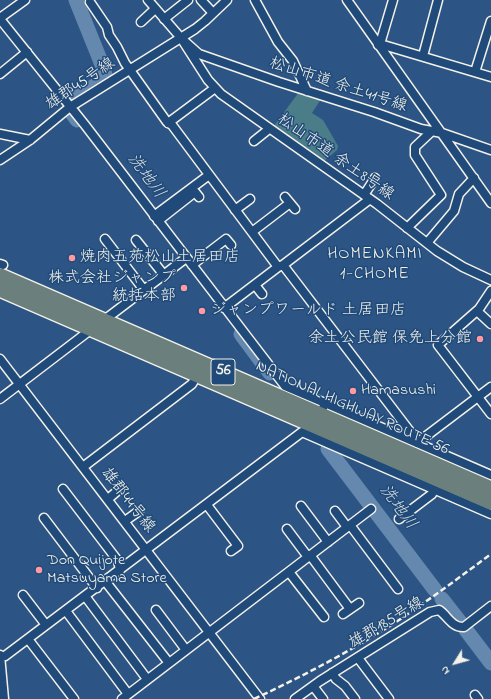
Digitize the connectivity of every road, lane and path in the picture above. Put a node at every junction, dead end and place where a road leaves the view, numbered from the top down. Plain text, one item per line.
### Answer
1 (25, 0) edge
2 (148, 0) edge
3 (188, 0) edge
4 (201, 0) edge
5 (226, 0) edge
6 (255, 0) edge
7 (347, 0) edge
8 (393, 0) edge
9 (438, 0) edge
10 (90, 2) dead end
11 (155, 8) junction
12 (213, 13) junction
13 (164, 19) junction
14 (0, 20) edge
15 (488, 21) edge
16 (141, 22) dead end
17 (181, 38) junction
18 (379, 44) junction
19 (27, 52) junction
20 (423, 56) junction
21 (129, 69) junction
22 (475, 72) junction
23 (0, 74) edge
24 (491, 77) edge
25 (215, 88) junction
26 (307, 90) junction
27 (70, 106) junction
28 (168, 123) junction
29 (269, 129) junction
30 (432, 131) junction
31 (442, 133) junction
32 (0, 134) edge
33 (30, 140) junction
34 (254, 141) dead end
35 (491, 150) edge
36 (0, 160) edge
37 (209, 175) junction
38 (375, 178) dead end
39 (474, 178) junction
40 (199, 197) dead end
41 (367, 197) junction
42 (250, 198) dead end
43 (290, 203) dead end
44 (491, 203) edge
45 (235, 210) junction
46 (156, 218) junction
47 (407, 228) junction
48 (252, 232) junction
49 (226, 233) dead end
50 (105, 239) dead end
51 (136, 240) dead end
52 (427, 243) junction
53 (231, 245) dead end
54 (189, 261) junction
55 (280, 266) junction
56 (1, 268) edge
57 (164, 275) junction
58 (491, 280) edge
59 (255, 285) junction
60 (0, 289) edge
61 (144, 290) junction
62 (491, 291) edge
63 (262, 294) dead end
64 (224, 308) junction
65 (477, 311) junction
66 (98, 324) junction
67 (491, 324) edge
68 (0, 359) edge
69 (198, 374) junction
70 (19, 384) junction
71 (491, 387) edge
72 (478, 397) junction
73 (0, 399) edge
74 (491, 414) edge
75 (318, 420) junction
76 (418, 443) junction
77 (83, 467) junction
78 (491, 475) edge
79 (440, 480) junction
80 (122, 487) dead end
81 (63, 489) dead end
82 (491, 489) edge
83 (108, 499) junction
84 (491, 502) edge
85 (207, 505) junction
86 (301, 506) dead end
87 (371, 509) dead end
88 (139, 511) dead end
89 (335, 511) dead end
90 (491, 514) edge
91 (43, 518) dead end
92 (399, 519) dead end
93 (125, 521) junction
94 (349, 526) junction
95 (287, 529) dead end
96 (328, 542) junction
97 (147, 550) junction
98 (231, 551) dead end
99 (309, 556) junction
100 (120, 570) junction
101 (289, 572) junction
102 (106, 581) junction
103 (96, 588) junction
104 (398, 589) dead end
105 (23, 595) dead end
106 (85, 596) junction
107 (358, 603) dead end
108 (491, 606) edge
109 (156, 610) dead end
110 (66, 611) junction
111 (324, 617) dead end
112 (46, 625) junction
113 (209, 633) junction
114 (28, 639) junction
115 (186, 650) junction
116 (0, 656) edge
117 (358, 658) junction
118 (169, 663) junction
119 (332, 674) junction
120 (147, 680) junction
121 (314, 686) junction
122 (3, 696) edge
123 (125, 697) edge
124 (74, 699) edge
125 (260, 699) edge
126 (295, 699) edge
127 (323, 699) edge
128 (355, 699) edge
129 (389, 699) edge

1 - 14 street
2 - 11 street
3 - 13 street
4 - 12 street
5 - 12 street, 雄郡45号線
6 - 26 street
7 - 18 street
8 - 18 street
9 - 20 street
10 - 21 street
11 - 13 street
11 - 16 street
12 - 17 street, 雄郡45号線
13 - 17 street
14 - 19 street
15 - 22 street
17 - 21 street, 雄郡45号線
17 - 25 street, 松山市道 余土8号線
17 - 26 street, 松山市道 余土41号線
18 - 20 street
18 - 31 street
19 - 23 street
19 - 27 street
20 - 22 street
21 - 27 street, 雄郡45号線
21 - 28 street
22 - 24 street
25 - 28 street
25 - 29 street, 松山市道 余土8号線
26 - 30 street, 松山市道 余土41号線
27 - 33 street, 雄郡45号線
27 - 46 street
28 - 37 street
29 - 34 street
29 - 41 street, 松山市道 余土8号線
30 - 31 street, 松山市道 余土41号線
30 - 47 street
31 - 35 street, 松山市道 余土41号線
31 - 39 street
32 - 33 street
33 - 36 street, 雄郡45号線
37 - 45 street
37 - 46 street
38 - 41 street
39 - 44 street
39 - 52 street
40 - 46 street
41 - 47 street, 松山市道 余土8号線
41 - 55 street
42 - 45 street
43 - 48 street
45 - 48 street
46 - 54 street
47 - 52 street, 松山市道 余土8号線
48 - 55 street
49 - 54 street
50 - 61 street
51 - 57 street
52 - 58 street, 松山市道 余土8号線
53 - 54 street
54 - 57 street
54 - 64 street
55 - 59 street
55 - 76 street
56 - 66 highway, NATIONAL HIGHWAY ROUTE 56 / 56
57 - 61 street
59 - 63 street
59 - 64 street
60 - 66 highway, NATIONAL HIGHWAY ROUTE 56 / 56
61 - 66 street
62 - 65 street
64 - 75 street
65 - 67 street
65 - 72 street
66 - 69 highway, NATIONAL HIGHWAY ROUTE 56 / 56
66 - 70 street
66 - 75 highway, NATIONAL HIGHWAY ROUTE 56 / 56
68 - 70 street, 雄郡44号線
69 - 75 highway, NATIONAL HIGHWAY ROUTE 56 / 56
69 - 77 street
70 - 73 street
70 - 77 street, 雄郡44号線
71 - 72 street
72 - 74 street
72 - 76 street
75 - 76 street
75 - 79 highway, NATIONAL HIGHWAY ROUTE 56 / 56
75 - 85 street
76 - 78 street
77 - 83 street, 雄郡44号線
79 - 82 highway, NATIONAL HIGHWAY ROUTE 56 / 56
79 - 84 highway, NATIONAL HIGHWAY ROUTE 56 / 56
79 - 90 street
79 - 92 street
80 - 83 street
81 - 100 street
83 - 93 street, 雄郡44号線
85 - 97 street
85 - 98 street
86 - 96 street
87 - 94 street
88 - 93 street
89 - 94 street
91 - 103 street
93 - 97 street, 雄郡44号線
94 - 96 street
94 - 104 street
95 - 99 street
96 - 99 street
97 - 100 street
97 - 113 street, 雄郡44号線
99 - 101 street
99 - 107 street
100 - 102 street
101 - 111 street
101 - 113 street
102 - 103 street
102 - 118 street
103 - 106 street
105 - 112 street
106 - 110 street
106 - 120 street
108 - 117 street, 雄郡185号線
109 - 115 street
110 - 112 street
110 - 123 street
112 - 114 street
113 - 115 street
113 - 125 street, 雄郡44号線
114 - 116 street
114 - 124 street
115 - 118 street
116 - 122 street
117 - 119 street, 雄郡185号線
117 - 129 street
118 - 120 street
119 - 121 street, 雄郡185号線
119 - 128 street
120 - 123 street
121 - 126 street, 雄郡185号線
121 - 127 street

